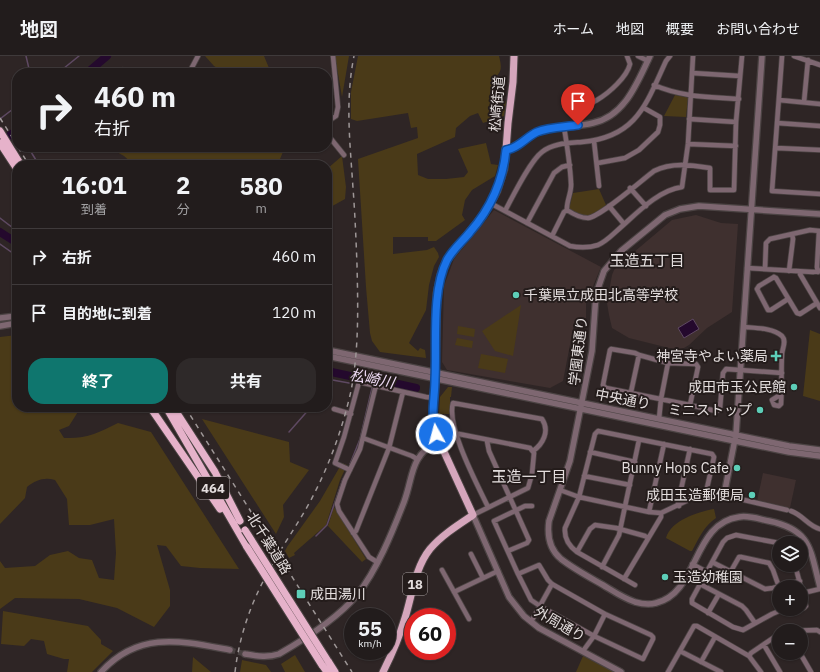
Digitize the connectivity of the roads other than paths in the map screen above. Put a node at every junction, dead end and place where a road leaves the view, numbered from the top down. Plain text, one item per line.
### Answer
1 (198, 56) edge
2 (332, 56) edge
3 (514, 56) edge
4 (627, 56) edge
5 (638, 56) edge
6 (670, 56) edge
7 (693, 56) edge
8 (742, 56) edge
9 (762, 56) edge
10 (782, 56) edge
11 (794, 56) edge
12 (649, 58) edge
13 (808, 60) junction
14 (820, 65) edge
15 (192, 68) edge
16 (692, 73) junction
17 (740, 76) junction
18 (654, 85) junction
19 (690, 95) junction
20 (739, 99) junction
21 (779, 100) junction
22 (804, 102) junction
23 (820, 104) edge
24 (644, 108) junction
25 (571, 111) dead end
26 (332, 119) edge
27 (689, 119) junction
28 (736, 122) junction
29 (777, 124) junction
30 (820, 126) edge
31 (564, 127) junction
32 (0, 131) edge
33 (332, 140) edge
34 (594, 141) junction
35 (0, 143) edge
36 (567, 143) junction
37 (688, 144) junction
38 (736, 146) junction
39 (776, 148) junction
40 (12, 150) edge
41 (506, 150) junction
42 (820, 150) edge
43 (344, 155) dead end
44 (12, 161) edge
45 (598, 164) junction
46 (685, 164) junction
47 (570, 165) junction
48 (599, 186) dead end
49 (630, 188) junction
50 (820, 194) edge
51 (490, 203) junction
52 (608, 206) junction
53 (646, 206) junction
54 (568, 210) junction
55 (751, 210) junction
56 (505, 211) junction
57 (820, 214) edge
58 (527, 223) junction
59 (624, 224) junction
60 (819, 231) edge
61 (792, 234) junction
62 (552, 236) junction
63 (747, 268) junction
64 (765, 269) junction
65 (774, 270) junction
66 (789, 271) junction
67 (819, 271) edge
68 (800, 272) junction
69 (774, 277) junction
70 (788, 299) junction
71 (817, 303) junction
72 (820, 308) edge
73 (12, 317) edge
74 (0, 318) edge
75 (12, 324) edge
76 (0, 326) edge
77 (744, 328) junction
78 (332, 351) edge
79 (639, 356) junction
80 (332, 357) edge
81 (668, 363) junction
82 (740, 370) junction
83 (782, 372) junction
84 (435, 375) junction
85 (376, 385) junction
86 (403, 392) junction
87 (631, 392) junction
88 (780, 395) dead end
89 (434, 398) junction
90 (661, 399) junction
91 (690, 405) junction
92 (582, 406) junction
93 (334, 409) dead end
94 (154, 412) edge
95 (171, 412) edge
96 (174, 412) edge
97 (351, 414) junction
98 (176, 418) junction
99 (659, 419) junction
100 (179, 429) junction
101 (456, 434) junction
102 (736, 434) junction
103 (363, 438) junction
104 (438, 440) junction
105 (639, 440) junction
106 (487, 441) junction
107 (735, 441) junction
108 (664, 444) junction
109 (389, 448) junction
110 (690, 449) junction
111 (820, 450) edge
112 (533, 451) junction
113 (590, 452) junction
114 (820, 456) edge
115 (417, 459) junction
116 (635, 462) junction
117 (350, 470) junction
118 (584, 476) junction
119 (630, 485) junction
120 (560, 490) junction
121 (707, 492) junction
122 (724, 495) junction
123 (510, 497) junction
124 (579, 498) junction
125 (532, 506) dead end
126 (679, 506) junction
127 (488, 507) junction
128 (626, 508) junction
129 (516, 510) junction
130 (649, 512) junction
131 (661, 514) junction
132 (473, 515) junction
133 (240, 521) junction
134 (820, 529) edge
135 (621, 530) junction
136 (353, 533) junction
137 (242, 538) junction
138 (648, 538) junction
139 (772, 542) edge
140 (508, 551) junction
141 (577, 552) junction
142 (471, 554) dead end
143 (377, 562) junction
144 (712, 562) junction
145 (692, 564) junction
146 (602, 566) junction
147 (442, 570) dead end
148 (498, 570) junction
149 (707, 572) junction
150 (731, 572) junction
151 (518, 574) junction
152 (482, 578) junction
153 (624, 579) junction
154 (776, 580) edge
155 (552, 584) junction
156 (700, 584) junction
157 (635, 585) dead end
158 (772, 587) edge
159 (820, 588) edge
160 (454, 592) junction
161 (808, 592) edge
162 (719, 594) junction
163 (540, 606) junction
164 (708, 613) junction
165 (605, 614) junction
166 (772, 614) edge
167 (469, 619) dead end
168 (531, 622) junction
169 (755, 624) junction
170 (808, 630) edge
171 (820, 632) edge
172 (594, 636) junction
173 (715, 637) junction
174 (772, 639) edge
175 (764, 645) junction
176 (230, 650) tunnel mouth
177 (583, 651) junction
178 (680, 651) junction
179 (245, 654) tunnel mouth
180 (749, 656) junction
181 (804, 660) edge
182 (701, 662) junction
183 (325, 663) junction
184 (101, 672) edge
185 (327, 672) edge
186 (335, 672) edge
187 (384, 672) edge
188 (621, 672) edge
189 (668, 672) edge
190 (721, 672) edge
191 (761, 672) edge
192 (780, 672) edge
193 (811, 672) edge

1 - 15 street
2 - 26 street
3 - 41 main road, 松崎街道
4 - 25 street
5 - 12 street
6 - 18 street
7 - 16 street
8 - 17 street
9 - 55 street
10 - 21 street
11 - 13 street
12 - 31 street
13 - 14 street
13 - 22 street
16 - 17 street
16 - 19 street
17 - 20 street
18 - 19 street
18 - 24 street
19 - 20 street
19 - 27 street
20 - 28 street
21 - 22 street
21 - 29 street
22 - 23 street
24 - 34 street
24 - 45 street
27 - 28 street
27 - 37 street
28 - 38 street
29 - 30 street
29 - 39 street
31 - 36 street
31 - 41 street
32 - 40 highway
33 - 43 street
34 - 36 street
34 - 45 street
35 - 44 highway
36 - 47 street
36 - 56 street
37 - 38 street
37 - 46 street
38 - 46 street
39 - 42 street
39 - 50 street
41 - 51 main road, 松崎街道
45 - 48 street
46 - 49 street
46 - 53 street
47 - 54 street
47 - 58 street
49 - 52 street
49 - 53 street
51 - 56 street
51 - 84 main road, 松崎街道
52 - 54 street
52 - 59 street
53 - 59 street
54 - 62 street
55 - 57 street, 学園東通り
55 - 63 street
55 - 92 street, 学園東通り
56 - 58 street
58 - 62 street
59 - 62 street
60 - 61 street
60 - 67 street
61 - 64 street
61 - 66 street
63 - 64 street
63 - 77 street
64 - 65 street
65 - 66 street
65 - 69 street
66 - 68 street
67 - 68 street
68 - 71 street
69 - 70 street
69 - 70 street
70 - 71 street
71 - 72 street
73 - 74 street
75 - 76 street
77 - 82 street
77 - 83 street
78 - 84 street, 中央通り
79 - 81 street
79 - 87 street
79 - 87 street
80 - 84 street, 中央通り
81 - 90 street
81 - 91 street
82 - 83 street
82 - 91 street
82 - 102 street
83 - 88 street
84 - 89 main road, 松崎街道
84 - 92 street, 中央通り
85 - 86 street
85 - 97 street
85 - 103 street
86 - 89 street
86 - 109 street
87 - 90 street
89 - 104 main road, 松崎街道
90 - 91 street
90 - 99 street
92 - 99 street, 中央通り
92 - 107 street, 中央通り
92 - 120 street, 学園東通り
93 - 97 street
94 - 137 highway
95 - 98 highway, 北千葉道路 / 464
96 - 98 highway
97 - 117 street
98 - 100 highway, 北千葉道路 / 464
98 - 133 highway
99 - 102 street, 中央通り
100 - 133 highway, 北千葉道路 / 464
100 - 137 highway, 北千葉道路 / 464
101 - 104 street
101 - 106 street
101 - 112 street
101 - 127 street
102 - 107 street
102 - 111 street, 中央通り
103 - 109 street
103 - 117 street
104 - 115 street
104 - 132 main road, 松崎街道
105 - 108 street
105 - 113 street
105 - 116 street
106 - 112 street
106 - 123 street
107 - 114 street, 中央通り
107 - 122 street
108 - 110 street
108 - 130 street
109 - 115 street
109 - 136 street
110 - 121 street
110 - 126 street
112 - 123 street
113 - 116 street
113 - 118 street
115 - 143 street
116 - 119 street
117 - 136 street
118 - 119 street
118 - 124 street
119 - 128 street
120 - 124 street
120 - 145 street, 学園東通り
121 - 122 street
121 - 126 street
122 - 134 street
123 - 127 street
123 - 129 street
124 - 128 street
124 - 141 street
125 - 129 street
126 - 131 street
127 - 132 street
128 - 130 street
128 - 135 street
129 - 140 street
129 - 140 street
130 - 131 street
131 - 138 street
132 - 148 street, 外周通り
132 - 187 main road, 18
133 - 183 highway, 北千葉道路 / 464, bridge
135 - 138 street
135 - 141 street
135 - 146 street
136 - 143 street
137 - 183 highway, 北千葉道路 / 464, bridge
138 - 153 street
139 - 144 street
140 - 151 street
141 - 146 street
142 - 152 street
143 - 179 street
144 - 149 street
144 - 150 street
145 - 149 street
145 - 159 street
146 - 153 street
147 - 160 street
148 - 152 street
148 - 168 street, 外周通り
149 - 156 street
150 - 154 street
150 - 158 street
151 - 155 street
151 - 163 street
152 - 160 street
153 - 157 street
155 - 163 street
155 - 165 street
156 - 162 street
156 - 164 street
159 - 161 street
160 - 167 street
162 - 164 street
162 - 169 street
163 - 168 street
163 - 172 street
164 - 169 street
165 - 172 street
165 - 172 street
166 - 169 street
168 - 177 street, 外周通り
170 - 171 street
172 - 177 street
173 - 178 street
173 - 180 street
173 - 182 street
174 - 175 street
175 - 180 street
175 - 192 street
176 - 184 street
177 - 188 street, 外周通り
178 - 182 street
178 - 189 street
180 - 191 street
181 - 193 street
182 - 190 street
183 - 185 highway, 北千葉道路 / 464
183 - 186 highway, 北千葉道路 / 464

